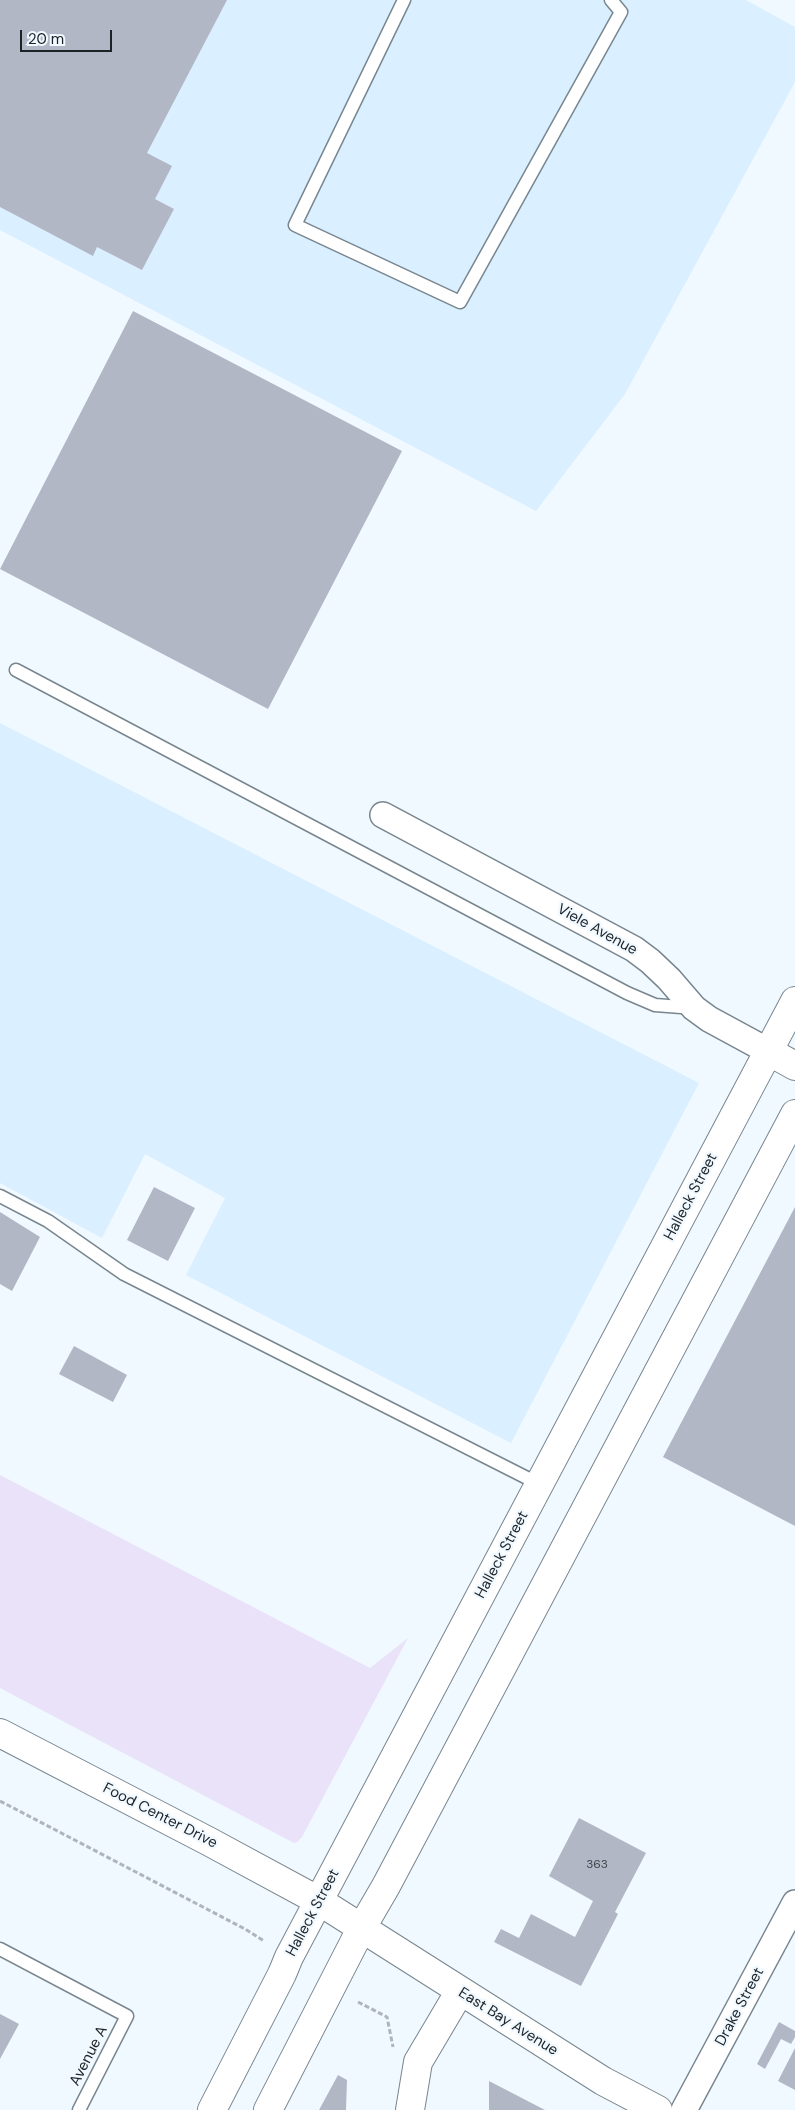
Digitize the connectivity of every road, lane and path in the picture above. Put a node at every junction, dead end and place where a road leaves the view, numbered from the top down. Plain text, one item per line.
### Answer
1 (404, 0) edge
2 (611, 0) edge
3 (16, 670) dead end
4 (383, 815) dead end
5 (795, 1000) edge
6 (694, 1008) junction
7 (768, 1051) junction
8 (795, 1066) edge
9 (795, 1114) edge
10 (0, 1196) edge
11 (539, 1484) junction
12 (0, 1732) edge
13 (0, 1801) edge
14 (319, 1901) junction
15 (795, 1903) edge
16 (245, 1929) dead end
17 (361, 1929) junction
18 (0, 1949) edge
19 (460, 1991) junction
20 (364, 2006) dead end
21 (394, 2054) dead end
22 (79, 2110) edge
23 (212, 2110) edge
24 (268, 2110) edge
25 (410, 2110) edge
26 (658, 2110) edge
27 (684, 2110) edge

1 - 2 lane
3 - 6 lane
4 - 6 street, Viele Avenue
5 - 7 main road, Halleck Street
6 - 7 street, Viele Avenue
7 - 8 main road, Viele Avenue
7 - 11 main road, Halleck Street
9 - 17 main road
10 - 11 lane
11 - 14 main road, Halleck Street
12 - 14 main road, Food Center Drive
13 - 16 path
14 - 17 main road, Food Center Drive
14 - 23 main road, Halleck Street
15 - 27 street, Drake Street
17 - 19 main road, East Bay Avenue
17 - 24 main road
18 - 22 lane, Avenue A
19 - 25 main road
19 - 26 main road, East Bay Avenue
20 - 21 path

